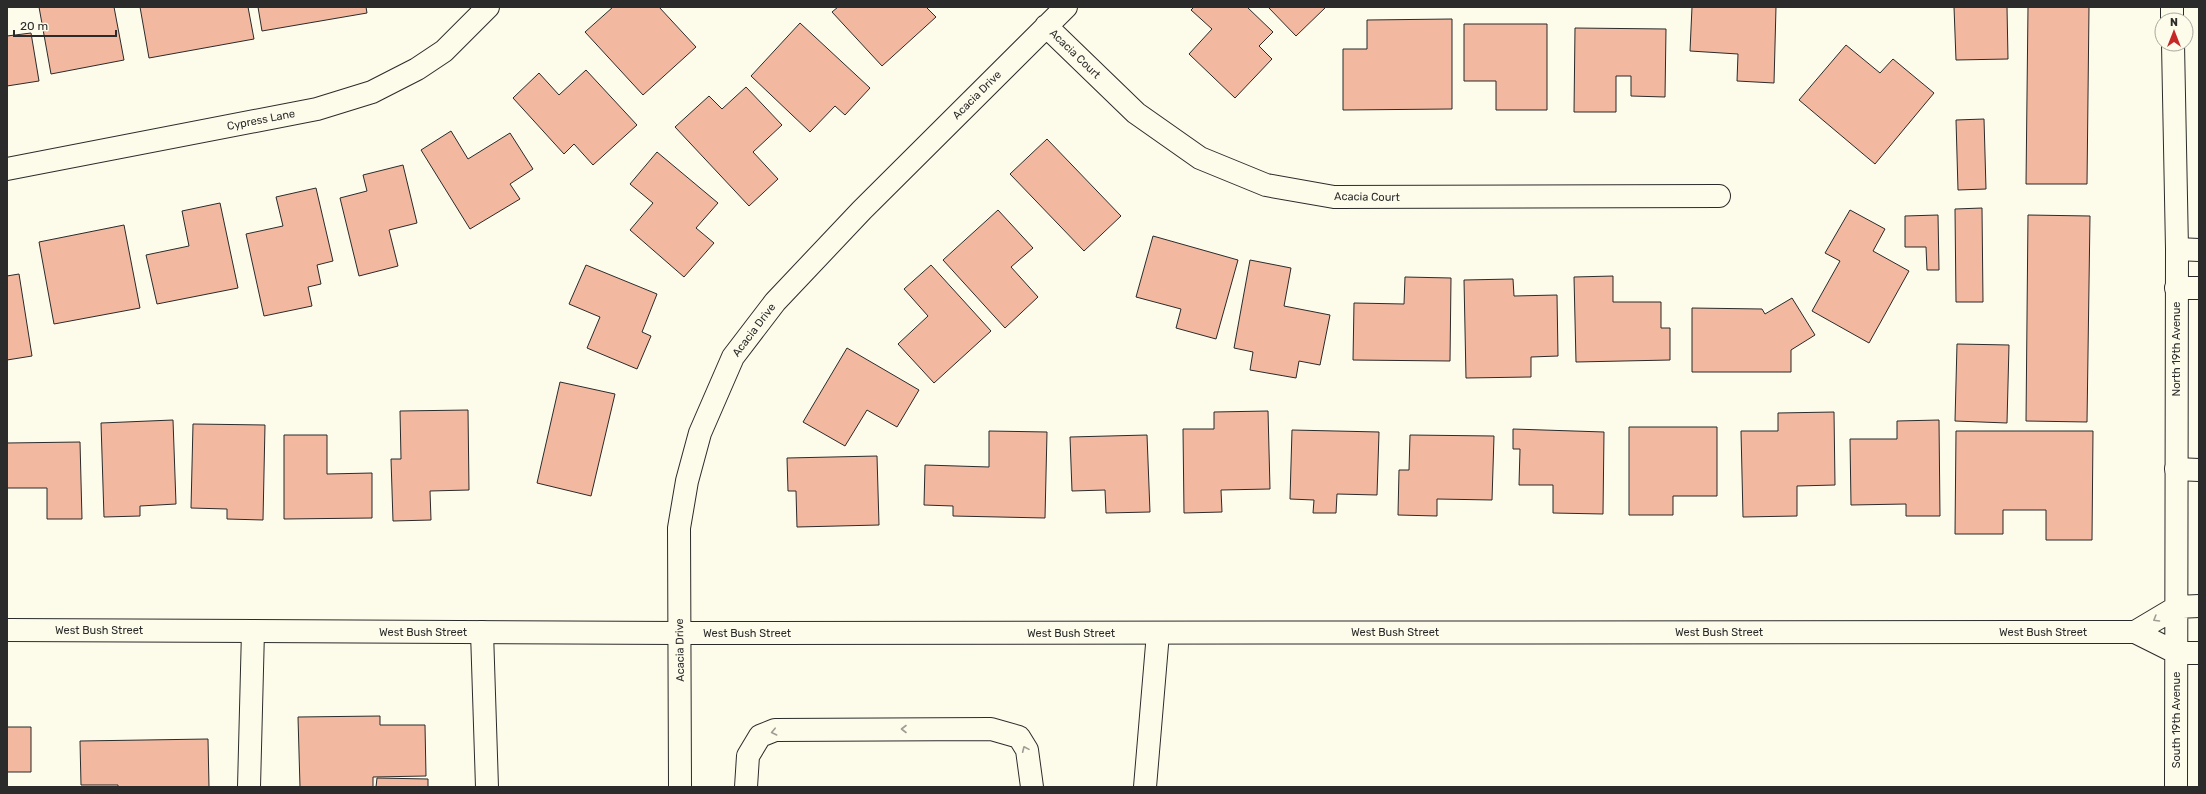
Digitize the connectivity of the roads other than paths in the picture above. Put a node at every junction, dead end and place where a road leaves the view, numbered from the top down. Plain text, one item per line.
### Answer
1 (488, 7) edge
2 (1066, 7) edge
3 (1046, 26) junction
4 (2173, 52) edge
5 (7, 169) edge
6 (1719, 196) dead end
7 (2177, 250) junction
8 (2199, 250) edge
9 (2176, 288) junction
10 (2199, 288) edge
11 (2176, 469) junction
12 (2199, 470) edge
13 (2199, 606) edge
14 (2177, 607) junction
15 (7, 630) edge
16 (254, 631) junction
17 (482, 632) junction
18 (2135, 632) junction
19 (680, 633) junction
20 (1158, 633) junction
21 (2177, 653) junction
22 (2199, 653) edge
23 (249, 787) edge
24 (487, 787) edge
25 (680, 787) edge
26 (746, 787) edge
27 (1032, 787) edge
28 (1145, 787) edge
29 (2176, 787) edge

1 - 5 main road, Cypress Lane
2 - 3 main road, Acacia Drive
3 - 6 main road, Acacia Court
3 - 19 main road, Acacia Drive
4 - 7 main road, North 19th Avenue
7 - 8 main road
7 - 9 main road, North 19th Avenue
9 - 10 main road
9 - 11 main road, North 19th Avenue
11 - 12 main road
11 - 14 main road, North 19th Avenue
13 - 14 main road
14 -> 18 main road
14 - 21 main road, North 19th Avenue
15 - 16 main road, West Bush Street
16 - 17 main road, West Bush Street
16 - 23 main road
17 - 19 main road, West Bush Street
17 - 24 main road
18 - 20 main road, West Bush Street
18 - 21 main road, West Bush Street
19 - 20 main road, West Bush Street
19 - 25 main road, Acacia Drive
20 - 28 main road
21 - 22 main road, West Bush Street
21 - 29 main road, South 19th Avenue
27 -> 26 main road

